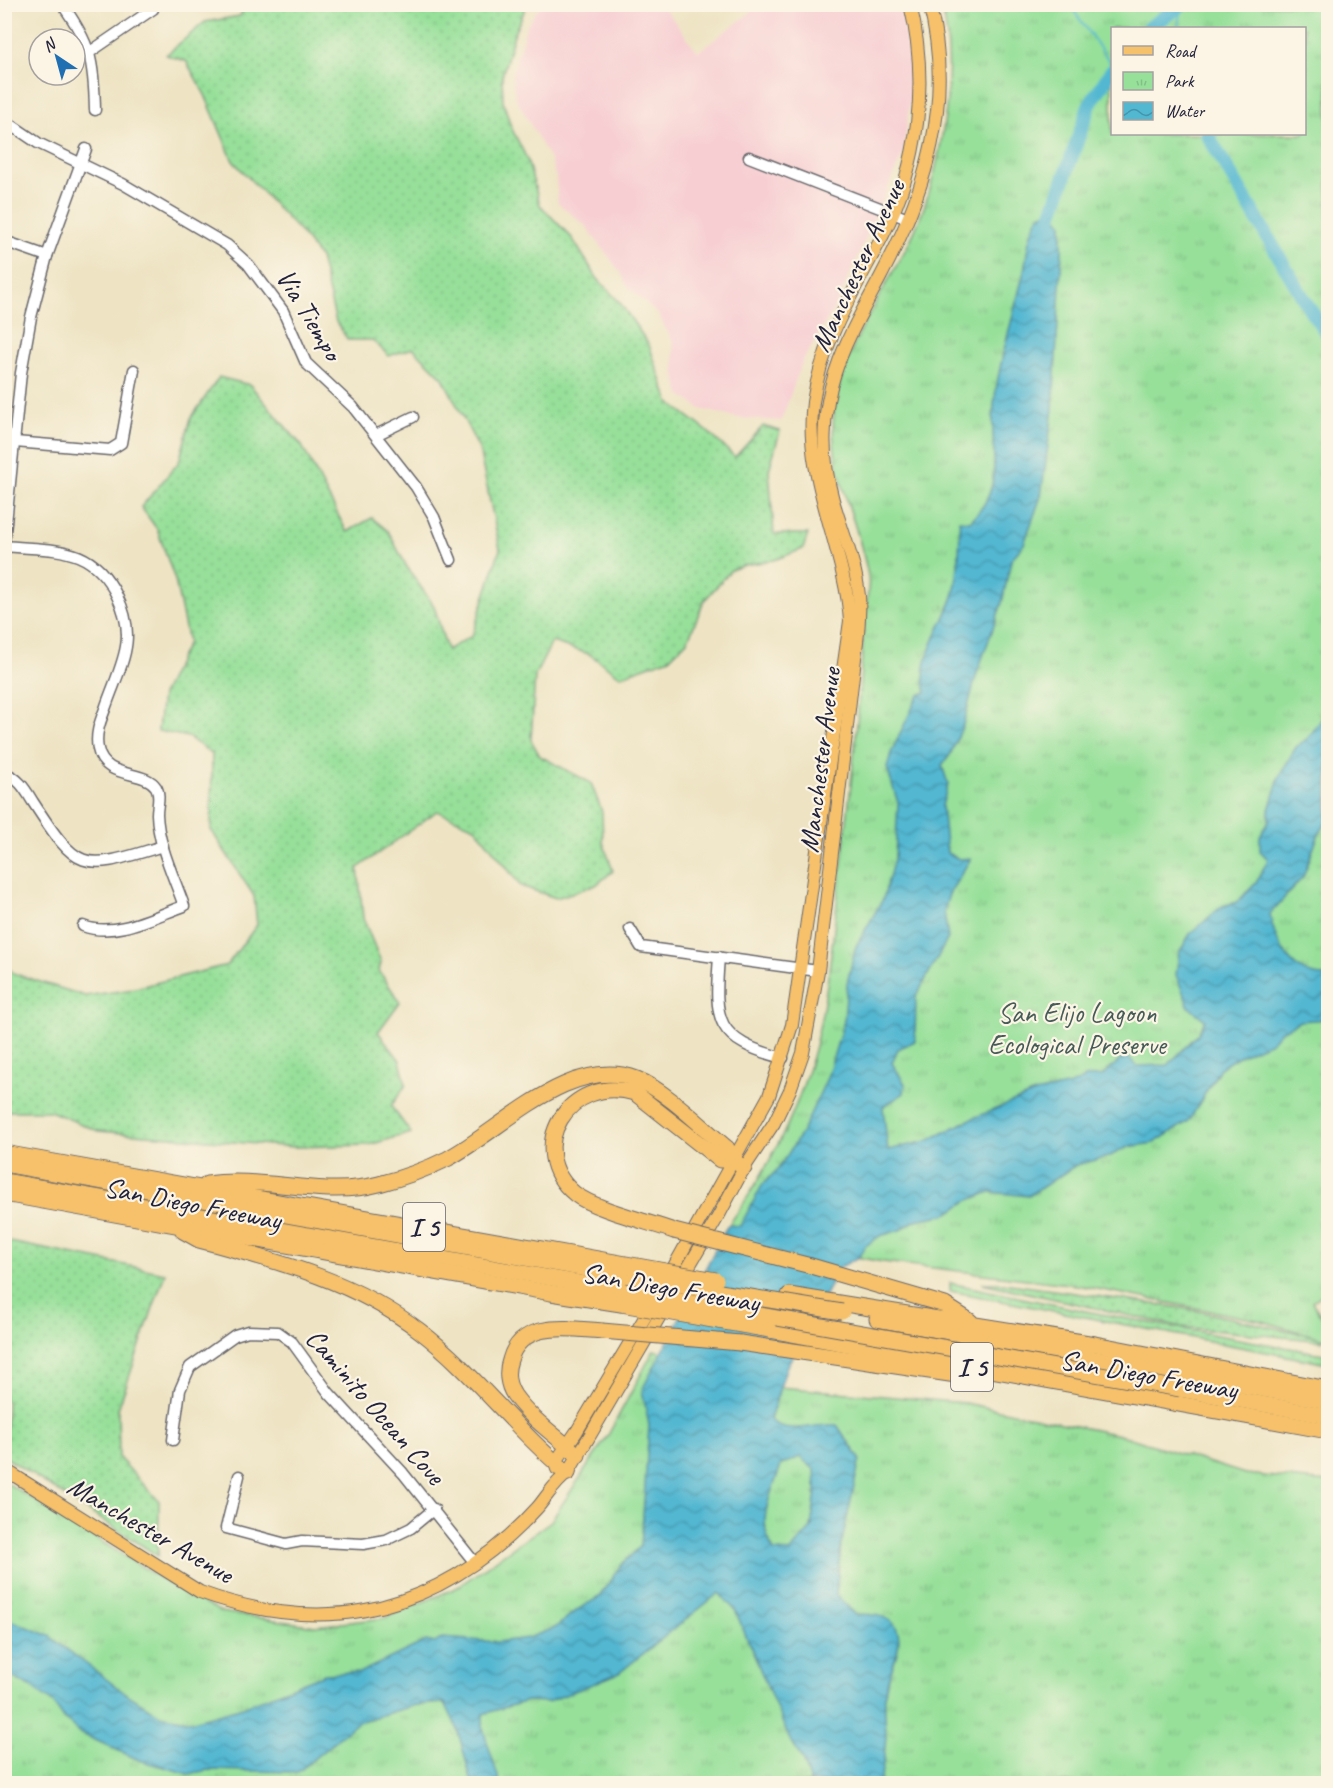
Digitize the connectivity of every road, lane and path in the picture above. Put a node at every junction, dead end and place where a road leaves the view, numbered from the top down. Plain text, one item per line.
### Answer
1 (62, 4) edge
2 (910, 4) edge
3 (929, 4) edge
4 (153, 9) dead end
5 (90, 52) junction
6 (95, 110) dead end
7 (4, 120) edge
8 (86, 149) dead end
9 (749, 157) dead end
10 (82, 163) junction
11 (893, 212) junction
12 (909, 219) junction
13 (4, 241) edge
14 (47, 256) junction
15 (134, 370) dead end
16 (413, 417) dead end
17 (376, 435) junction
18 (15, 441) junction
19 (7, 504) edge
20 (4, 544) edge
21 (451, 560) dead end
22 (4, 773) edge
23 (163, 846) junction
24 (83, 926) dead end
25 (630, 929) dead end
26 (719, 957) junction
27 (799, 968) junction
28 (818, 971) junction
29 (783, 1058) junction
30 (4, 1153) edge
31 (4, 1164) edge
32 (739, 1164) junction
33 (4, 1181) edge
34 (194, 1186) junction
35 (4, 1194) edge
36 (173, 1225) junction
37 (651, 1274) junction
38 (622, 1297) junction
39 (844, 1308) junction
40 (976, 1324) junction
41 (1329, 1389) edge
42 (1329, 1401) edge
43 (1174, 1404) junction
44 (1329, 1416) edge
45 (1329, 1431) edge
46 (173, 1440) dead end
47 (572, 1450) junction
48 (555, 1463) junction
49 (4, 1469) edge
50 (239, 1476) dead end
51 (563, 1476) junction
52 (434, 1509) junction
53 (476, 1563) junction

1 - 5 street
2 - 11 main road, Manchester Avenue
3 - 12 main road, Manchester Avenue
4 - 5 street
5 - 6 street
7 - 10 street, Via Tiempo
8 - 10 street
9 - 11 street
10 - 14 street
10 - 17 street, Via Tiempo
11 - 12 street
11 - 27 main road, Manchester Avenue
12 - 28 main road, Manchester Avenue
13 - 14 street
14 - 18 street
15 - 18 street
16 - 17 street
17 - 21 street, Via Tiempo
18 - 19 street
19 - 20 street
20 - 23 street
22 - 23 street
23 - 24 street
25 - 26 street
26 - 27 street
26 - 29 street
27 - 28 street
27 - 29 main road, Manchester Avenue
28 - 32 main road, Manchester Avenue
29 - 32 main road, Manchester Avenue
30 - 34 highway, San Diego Freeway / I 5
31 - 37 highway
32 - 34 highway
32 - 40 highway, bridge
32 - 47 main road, Manchester Avenue
33 - 38 highway
34 - 37 highway, San Diego Freeway / I 5
35 - 36 highway, San Diego Freeway / I 5
36 - 38 highway, San Diego Freeway / I 5
36 - 48 highway
37 - 39 highway, San Diego Freeway / I 5, bridge
38 - 43 highway, San Diego Freeway / I 5, bridge
38 - 44 highway, bridge
39 - 40 highway, San Diego Freeway / I 5
39 - 42 highway
40 - 41 highway, San Diego Freeway / I 5
43 - 45 highway, San Diego Freeway / I 5
43 - 47 highway, bridge
46 - 52 street, Caminito Ocean Cove
47 - 48 main road, Manchester Avenue
47 - 51 main road, Manchester Avenue
48 - 51 highway
49 - 53 main road, Manchester Avenue
50 - 52 street
51 - 53 main road, Manchester Avenue
52 - 53 street

